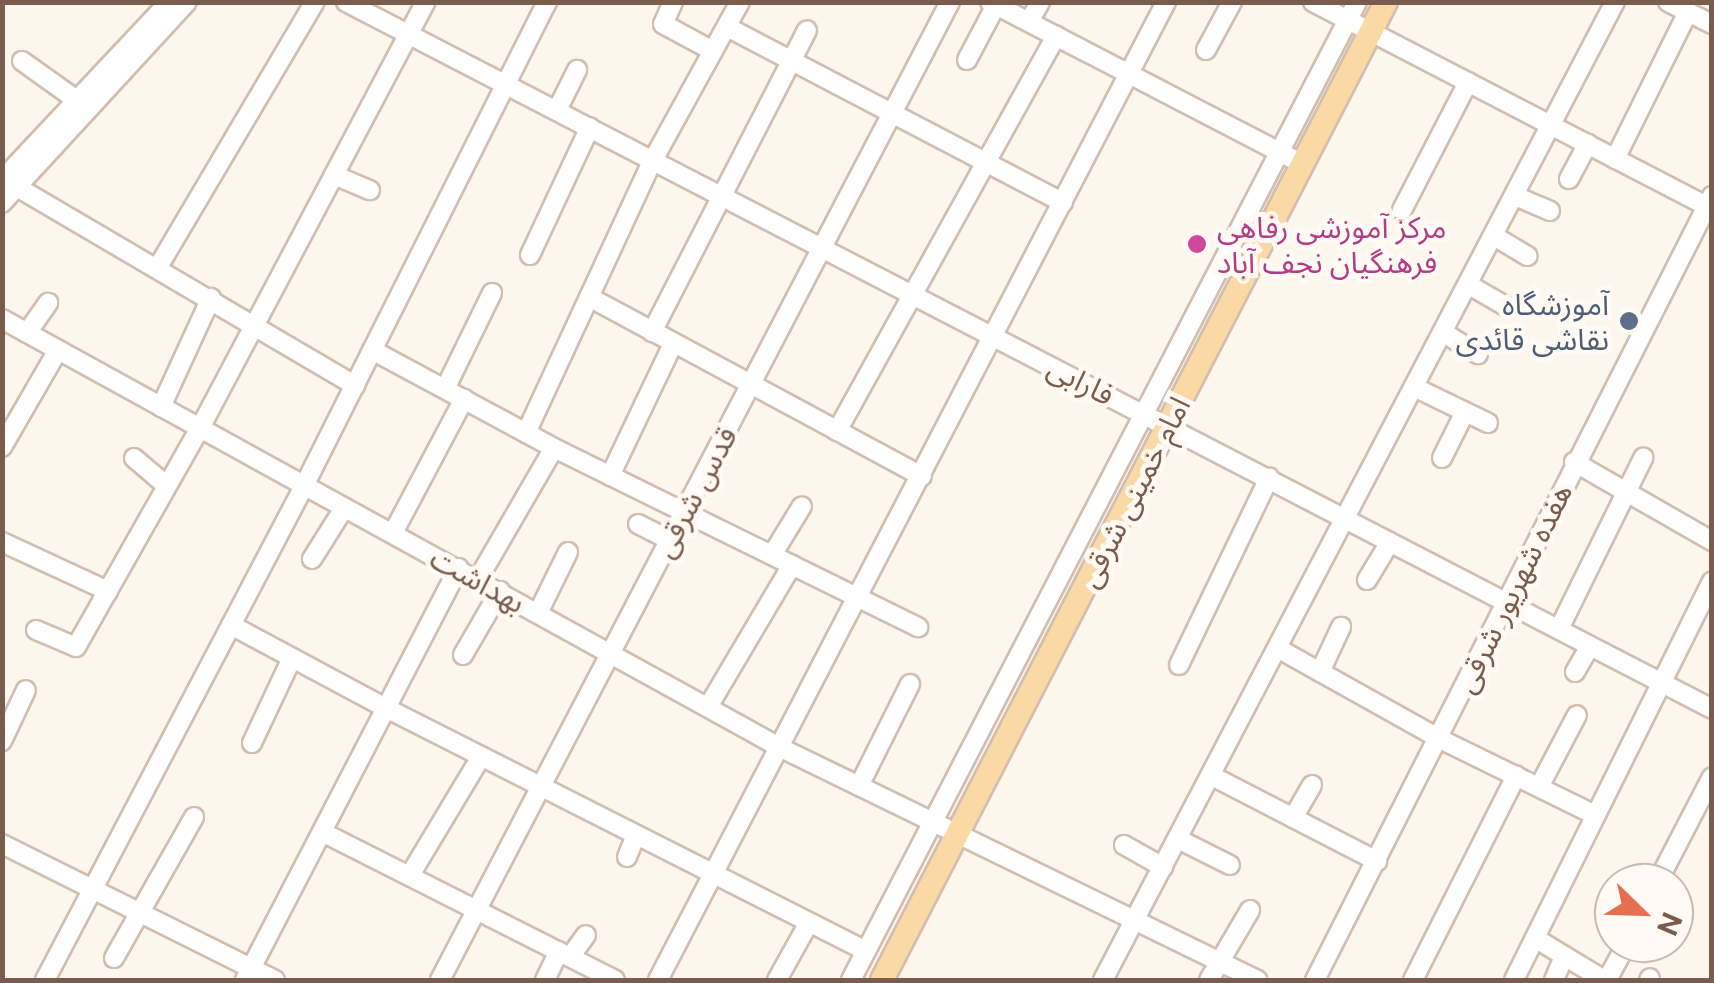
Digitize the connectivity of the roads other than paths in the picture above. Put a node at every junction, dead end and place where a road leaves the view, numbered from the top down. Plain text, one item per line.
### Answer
1 (169, 2) edge
2 (187, 2) edge
3 (315, 2) edge
4 (346, 2) edge
5 (426, 2) edge
6 (546, 2) edge
7 (673, 2) edge
8 (740, 2) edge
9 (950, 2) edge
10 (1040, 2) edge
11 (1166, 2) edge
12 (1232, 2) edge
13 (1313, 2) edge
14 (1357, 2) edge
15 (1386, 2) edge
16 (1615, 2) edge
17 (1668, 2) edge
18 (993, 4) edge
19 (1688, 12) junction
20 (1348, 20) junction
21 (1029, 22) junction
22 (1712, 24) edge
23 (726, 27) junction
24 (808, 31) dead end
25 (1371, 32) junction
26 (408, 34) junction
27 (1056, 36) junction
28 (1206, 50) dead end
29 (714, 51) junction
30 (966, 60) dead end
31 (22, 61) dead end
32 (792, 61) junction
33 (577, 70) dead end
34 (1131, 72) junction
35 (1468, 82) junction
36 (504, 83) junction
37 (78, 101) junction
38 (556, 110) junction
39 (894, 114) junction
40 (1551, 125) junction
41 (590, 127) junction
42 (1588, 144) junction
43 (1282, 152) junction
44 (1615, 158) junction
45 (654, 160) junction
46 (10, 161) edge
47 (985, 164) junction
48 (1303, 164) junction
49 (334, 175) junction
50 (1569, 179) dead end
51 (10, 184) edge
52 (370, 190) dead end
53 (721, 194) junction
54 (1515, 196) junction
55 (2, 202) edge
56 (1063, 203) junction
57 (1710, 204) edge
58 (1402, 210) dead end
59 (1550, 211) dead end
60 (1494, 236) junction
61 (826, 248) junction
62 (530, 255) dead end
63 (1527, 256) dead end
64 (158, 268) junction
65 (1469, 285) junction
66 (492, 293) dead end
67 (913, 293) junction
68 (211, 298) junction
69 (589, 298) junction
70 (48, 303) dead end
71 (1509, 308) dead end
72 (2, 318) edge
73 (256, 323) junction
74 (27, 332) junction
75 (652, 332) junction
76 (1444, 333) junction
77 (995, 336) junction
78 (673, 344) junction
79 (58, 350) junction
80 (372, 350) junction
81 (1478, 354) dead end
82 (355, 384) junction
83 (752, 387) junction
84 (1416, 388) junction
85 (444, 389) junction
86 (464, 399) junction
87 (160, 407) junction
88 (1465, 412) junction
89 (1157, 420) junction
90 (1488, 423) dead end
91 (200, 428) junction
92 (837, 432) junction
93 (526, 433) junction
94 (2, 447) edge
95 (554, 448) junction
96 (134, 458) dead end
97 (1442, 458) dead end
98 (1643, 458) dead end
99 (1574, 462) junction
100 (610, 476) junction
101 (922, 476) junction
102 (1269, 478) junction
103 (167, 486) junction
104 (304, 486) junction
105 (1626, 493) junction
106 (802, 506) dead end
107 (344, 508) junction
108 (685, 512) junction
109 (1348, 520) junction
110 (638, 524) dead end
111 (393, 533) junction
112 (669, 540) junction
113 (1712, 541) edge
114 (2, 542) edge
115 (1390, 542) junction
116 (568, 552) dead end
117 (772, 555) junction
118 (312, 560) dead end
119 (792, 565) junction
120 (459, 568) junction
121 (478, 579) junction
122 (1367, 580) dead end
123 (1712, 580) edge
124 (108, 591) junction
125 (500, 591) junction
126 (860, 597) junction
127 (1504, 601) junction
128 (538, 613) junction
129 (231, 625) junction
130 (918, 627) dead end
131 (1341, 627) dead end
132 (1559, 629) junction
133 (36, 630) dead end
134 (1590, 646) junction
135 (1279, 650) junction
136 (609, 652) junction
137 (463, 656) dead end
138 (292, 658) junction
139 (1179, 665) dead end
140 (1320, 672) junction
141 (1575, 672) dead end
142 (1660, 682) junction
143 (910, 684) dead end
144 (26, 690) dead end
145 (708, 707) junction
146 (386, 708) junction
147 (1712, 708) edge
148 (1577, 715) dead end
149 (1440, 739) junction
150 (2, 741) edge
151 (252, 743) dead end
152 (781, 748) junction
153 (481, 757) junction
154 (1212, 776) junction
155 (1516, 776) junction
156 (1712, 776) edge
157 (1312, 785) dead end
158 (860, 786) junction
159 (540, 787) junction
160 (1539, 788) junction
161 (1595, 815) junction
162 (194, 817) dead end
163 (1293, 818) junction
164 (934, 823) junction
165 (322, 832) junction
166 (957, 834) junction
167 (636, 835) junction
168 (1178, 839) junction
169 (2, 844) edge
170 (1124, 845) dead end
171 (627, 857) dead end
172 (1377, 862) junction
173 (1667, 863) edge
174 (1230, 865) dead end
175 (1163, 867) junction
176 (714, 874) junction
177 (410, 875) junction
178 (92, 889) junction
179 (477, 909) junction
180 (1250, 910) dead end
181 (139, 912) junction
182 (1136, 918) junction
183 (808, 924) junction
184 (586, 936) dead end
185 (1535, 938) junction
186 (866, 951) junction
187 (564, 954) junction
188 (1564, 956) junction
189 (114, 958) dead end
190 (1217, 960) junction
191 (248, 974) edge
192 (45, 980) edge
193 (275, 980) edge
194 (440, 980) edge
195 (545, 980) edge
196 (616, 980) edge
197 (658, 980) edge
198 (777, 980) edge
199 (850, 980) edge
200 (882, 980) edge
201 (1104, 980) edge
202 (1209, 980) edge
203 (1257, 980) edge
204 (1316, 980) edge
205 (1413, 980) edge
206 (1514, 980) edge
207 (1554, 980) edge
208 (1606, 980) edge

1 - 37 street
2 - 51 street
3 - 64 street
4 - 26 street, فارابی
5 - 26 street
6 - 36 street
7 - 29 street
8 - 23 street
9 - 39 street, قدس شرقی
10 - 21 street
11 - 34 street
12 - 28 street
13 - 20 street
14 - 20 street
15 - 25 main road, امام خمینی شرقی
16 - 40 street
17 - 19 street
18 - 21 street
18 - 30 street
19 - 22 street
19 - 44 street
20 - 25 street
20 - 43 street
21 - 27 street
23 - 29 street
23 - 32 street
24 - 32 street
25 - 35 street
25 - 48 main road, امام خمینی شرقی
26 - 36 street, فارابی
26 - 49 street
27 - 34 street
27 - 47 street
29 - 45 street
31 - 37 street
32 - 39 street
32 - 53 street
33 - 38 street
34 - 43 street
34 - 56 street
35 - 40 street
35 - 58 street
36 - 38 street, فارابی
36 - 80 street
37 - 46 street
38 - 41 street, فارابی
39 - 47 street
39 - 61 street, قدس شرقی
40 - 42 street
40 - 54 street
41 - 45 street, فارابی
41 - 62 street
42 - 44 street
42 - 50 street
43 - 48 street
43 - 89 street
44 - 57 street
45 - 53 street, فارابی
45 - 69 street
46 - 51 street
47 - 56 street
47 - 67 street
48 - 89 main road, امام خمینی شرقی
49 - 52 street
49 - 73 street
51 - 55 street
51 - 64 street
53 - 61 street, فارابی
53 - 75 street
54 - 59 street
54 - 60 street
56 - 77 street
57 - 99 street, هفده شهریور شرقی
60 - 63 street
60 - 65 street
61 - 67 street, فارابی
61 - 83 street, قدس شرقی
64 - 68 street
65 - 71 street
65 - 76 street
66 - 85 street
67 - 77 street, فارابی
67 - 92 street
68 - 73 street
68 - 87 street
69 - 75 street
69 - 93 street
70 - 74 street
72 - 74 street, بهداشت
73 - 82 street
73 - 91 street
74 - 79 street, بهداشت
75 - 78 street
76 - 81 street
76 - 84 street
77 - 89 street, فارابی
77 - 101 street
78 - 83 street
78 - 100 street
79 - 87 street, بهداشت
79 - 94 street
80 - 82 street
80 - 85 street
82 - 104 street
83 - 92 street
83 - 108 street, قدس شرقی
84 - 88 street
84 - 109 street
85 - 86 street
86 - 93 street
86 - 111 street
87 - 91 street, بهداشت
88 - 90 street
88 - 97 street
89 - 102 street, فارابی
89 - 164 street
89 - 166 main road, امام خمینی شرقی
91 - 103 street
91 - 104 street, بهداشت
92 - 101 street
93 - 95 street
95 - 100 street
95 - 121 street
96 - 103 street
98 - 105 street
99 - 105 street
99 - 127 street, هفده شهریور شرقی
100 - 108 street
101 - 126 street
102 - 109 street, فارابی
102 - 139 street
103 - 124 street
104 - 107 street, بهداشت
104 - 129 street
105 - 113 street
105 - 132 street
106 - 117 street
107 - 111 street, بهداشت
107 - 118 street
108 - 112 street, قدس شرقی
108 - 117 street
109 - 115 street, فارابی
109 - 135 street
110 - 112 street
111 - 120 street, بهداشت
112 - 136 street, قدس شرقی
114 - 124 street
115 - 122 street
115 - 127 street, فارابی
116 - 128 street
117 - 119 street
119 - 126 street
119 - 145 street
120 - 121 street, بهداشت
120 - 146 street
121 - 125 street, بهداشت
123 - 142 street
124 - 133 street
125 - 128 street, بهداشت
125 - 137 street
126 - 130 street
126 - 152 street
127 - 132 street, فارابی
127 - 149 street, هفده شهریور شرقی
128 - 136 street, بهداشت
129 - 138 street
129 - 178 street
131 - 140 street
132 - 134 street, فارابی
134 - 141 street
134 - 142 street, فارابی
135 - 140 street
135 - 154 street
136 - 145 street, بهداشت
136 - 159 street, قدس شرقی
138 - 146 street
138 - 151 street
140 - 149 street
142 - 147 street, فارابی
142 - 161 street
143 - 158 street
144 - 150 street
145 - 152 street, بهداشت
146 - 153 street
146 - 165 street
148 - 160 street
149 - 155 street
149 - 172 street, هفده شهریور شرقی
152 - 158 street, بهداشت
152 - 176 street
153 - 159 street
153 - 177 street
154 - 163 street
154 - 168 street
155 - 160 street
155 - 205 street
156 - 173 street
157 - 163 street
158 - 164 street, بهداشت
159 - 167 street
159 - 179 street, قدس شرقی
160 - 161 street
161 - 185 street
162 - 181 street
163 - 172 street
164 - 166 street, بهداشت
164 - 186 street
165 - 177 street
165 - 191 street
166 - 182 street, بهداشت
166 - 200 main road, امام خمینی شرقی
167 - 171 street
167 - 176 street
168 - 174 street
168 - 175 street
169 - 178 street
170 - 175 street
172 - 204 street, هفده شهریور شرقی
175 - 182 street
176 - 183 street
176 - 197 street
177 - 179 street
178 - 181 street
178 - 192 street
179 - 187 street
179 - 194 street, قدس شرقی
180 - 190 street
181 - 189 street
181 - 191 street
182 - 190 street, بهداشت
182 - 201 street
183 - 186 street
183 - 198 street
184 - 187 street
185 - 188 street
185 - 206 street
186 - 199 street
187 - 195 street
187 - 196 street
188 - 207 street
188 - 208 street
190 - 202 street
190 - 203 street, بهداشت
191 - 193 street

